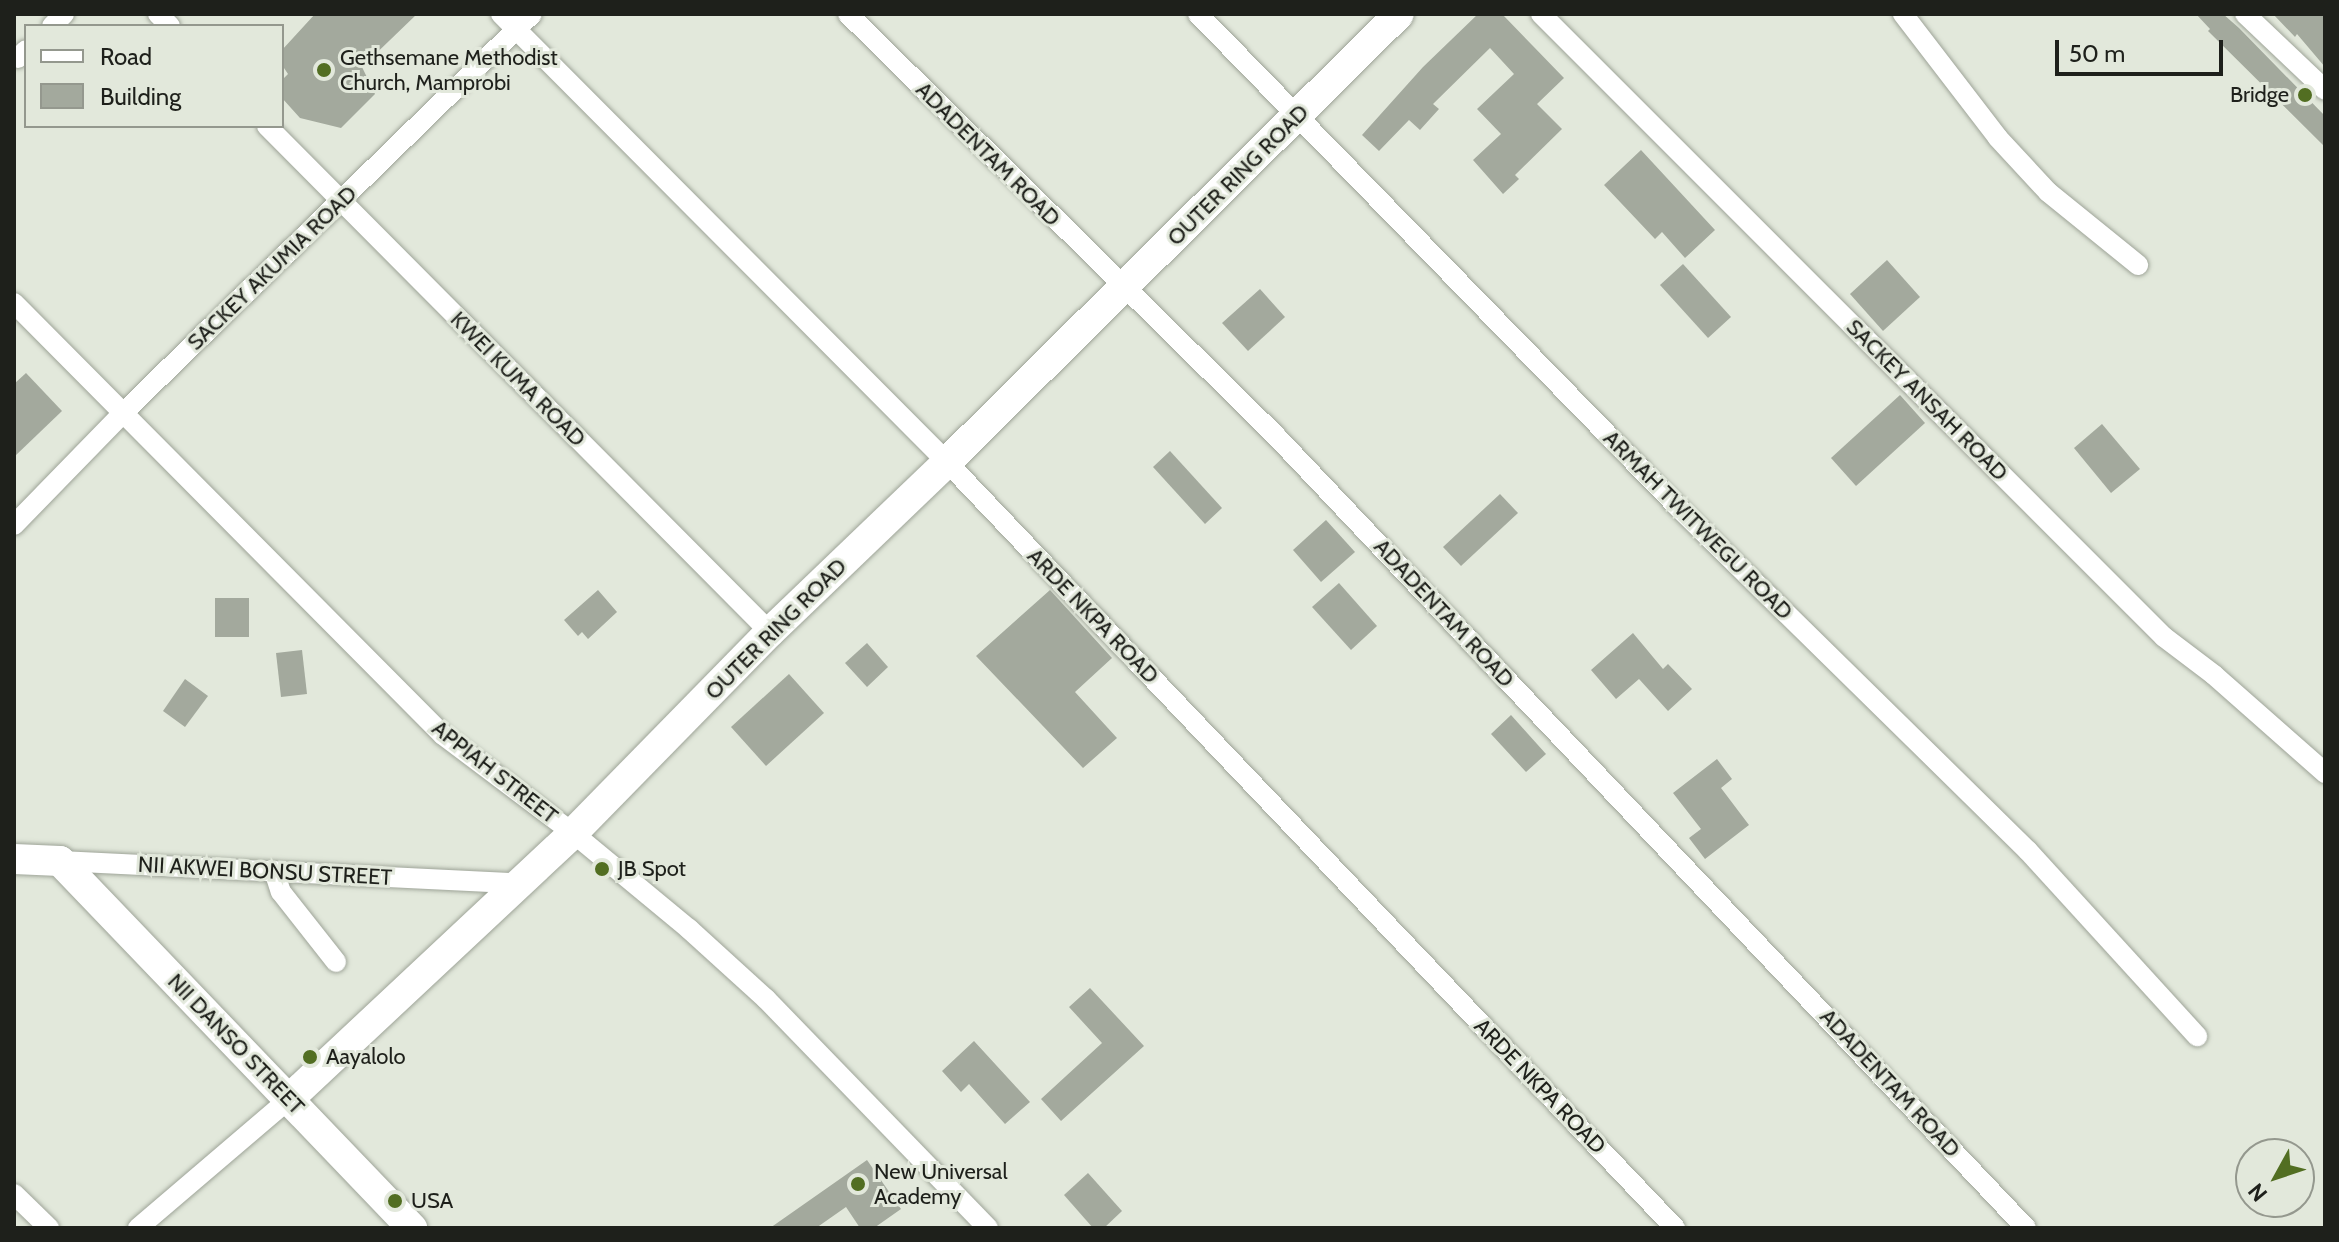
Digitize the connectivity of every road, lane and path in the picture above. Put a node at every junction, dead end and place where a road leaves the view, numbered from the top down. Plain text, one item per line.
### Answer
1 (501, 14) edge
2 (532, 14) edge
3 (848, 14) edge
4 (1198, 14) edge
5 (1399, 14) edge
6 (1541, 14) edge
7 (1903, 14) edge
8 (2245, 14) edge
9 (516, 30) junction
10 (2325, 90) edge
11 (1299, 116) junction
12 (269, 128) edge
13 (340, 201) junction
14 (2138, 265) dead end
15 (1123, 288) junction
16 (14, 303) edge
17 (123, 413) junction
18 (947, 462) junction
19 (14, 525) edge
20 (770, 632) junction
21 (2325, 773) edge
22 (573, 833) junction
23 (14, 859) edge
24 (60, 861) junction
25 (274, 871) junction
26 (515, 883) junction
27 (336, 962) dead end
28 (2197, 1036) dead end
29 (289, 1099) junction
30 (14, 1194) edge
31 (49, 1228) edge
32 (138, 1228) edge
33 (412, 1228) edge
34 (988, 1228) edge
35 (1675, 1228) edge
36 (2026, 1228) edge

1 - 9 street, ARDE NKPA ROAD
2 - 9 street, SACKEY AKUMIA ROAD
3 - 15 street, ADADENTAM ROAD
4 - 11 street, ARMAH TWITWEGU ROAD
5 - 11 street, OUTER RING ROAD
6 - 21 street, SACKEY ANSAH ROAD
7 - 14 street
8 - 10 street
9 - 13 street, SACKEY AKUMIA ROAD
9 - 18 street, ARDE NKPA ROAD
11 - 15 street, OUTER RING ROAD
11 - 28 street, ARMAH TWITWEGU ROAD
12 - 13 street, KWEI KUMA ROAD
13 - 17 street, SACKEY AKUMIA ROAD
13 - 20 street, KWEI KUMA ROAD
15 - 18 street, OUTER RING ROAD
15 - 36 street, ADADENTAM ROAD
16 - 17 street, APPIAH STREET
17 - 19 street, SACKEY AKUMIA ROAD
17 - 22 street, APPIAH STREET
18 - 20 street, OUTER RING ROAD
18 - 35 street, ARDE NKPA ROAD
20 - 22 street, OUTER RING ROAD
22 - 26 street, OUTER RING ROAD
22 - 34 street, APPIAH STREET
23 - 24 street, NII AKWEI BONSU STREET
24 - 25 street, NII AKWEI BONSU STREET
24 - 29 street, NII DANSO STREET
25 - 26 street, NII AKWEI BONSU STREET
25 - 27 street
26 - 29 street, OUTER RING ROAD
29 - 32 street, OUTER RING ROAD
29 - 33 street, NII DANSO STREET
30 - 31 street

